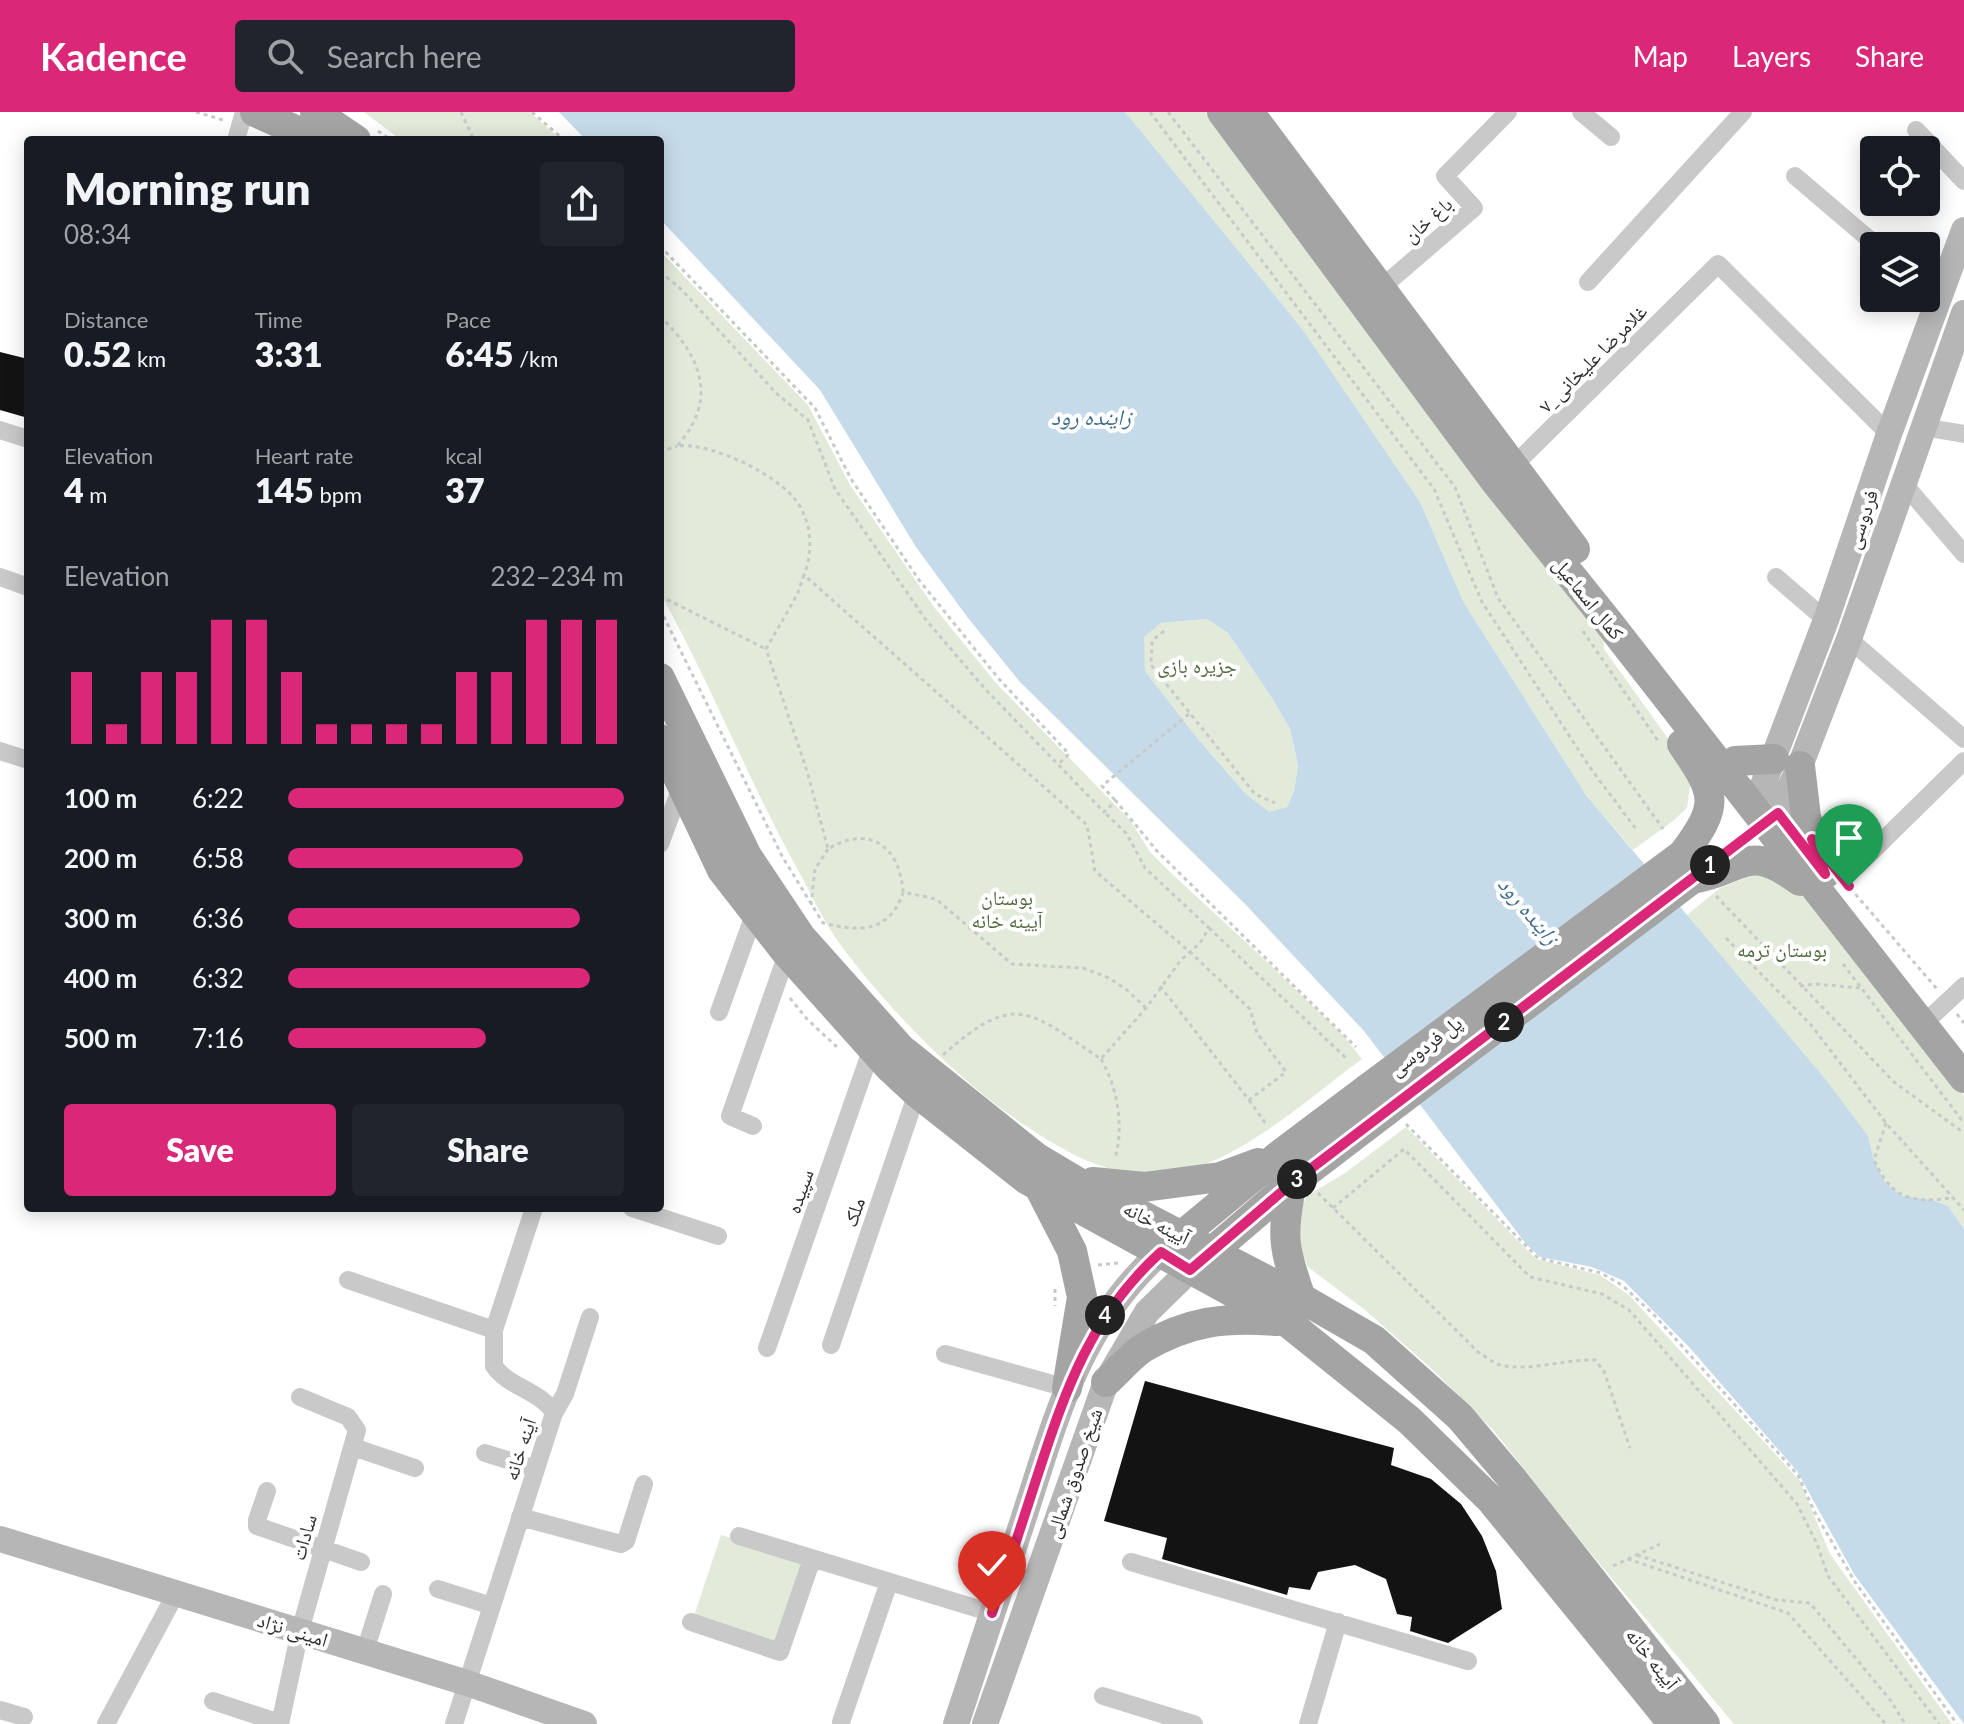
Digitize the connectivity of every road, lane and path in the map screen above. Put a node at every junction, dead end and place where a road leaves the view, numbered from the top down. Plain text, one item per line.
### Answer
1 (244, 112) edge
2 (255, 112) edge
3 (315, 112) edge
4 (461, 112) edge
5 (532, 112) edge
6 (1150, 112) edge
7 (1168, 112) edge
8 (1222, 112) edge
9 (1249, 112) edge
10 (1581, 112) edge
11 (1743, 112) edge
12 (1495, 116) edge
13 (1916, 130) dead end
14 (237, 136) edge
15 (309, 136) edge
16 (350, 136) edge
17 (472, 136) edge
18 (559, 136) edge
19 (1611, 137) dead end
20 (1795, 176) dead end
21 (1964, 181) edge
22 (1964, 230) edge
23 (1861, 232) edge
24 (664, 250) edge
25 (664, 275) edge
26 (1940, 276) edge
27 (1588, 282) dead end
28 (1373, 295) junction
29 (1926, 312) edge
30 (1964, 313) edge
31 (664, 321) edge
32 (0, 430) edge
33 (1889, 434) junction
34 (1964, 434) edge
35 (24, 438) edge
36 (1919, 438) junction
37 (677, 446) junction
38 (664, 451) edge
39 (1504, 474) junction
40 (1904, 484) junction
41 (1964, 554) edge
42 (804, 575) junction
43 (0, 577) edge
44 (1776, 577) dead end
45 (24, 586) edge
46 (664, 598) edge
47 (664, 617) edge
48 (1826, 620) junction
49 (1609, 623) junction
50 (1164, 631) dead end
51 (1849, 639) junction
52 (766, 649) junction
53 (664, 686) edge
54 (1189, 714) junction
55 (1964, 739) edge
56 (664, 747) edge
57 (0, 751) edge
58 (24, 759) edge
59 (1735, 761) junction
60 (1964, 761) edge
61 (1787, 762) junction
62 (1057, 765) junction
63 (682, 785) junction
64 (1116, 801) junction
65 (1275, 803) dead end
66 (1763, 808) junction
67 (1104, 812) junction
68 (664, 829) edge
69 (1636, 829) dead end
70 (1663, 829) dead end
71 (828, 849) junction
72 (1857, 866) dead end
73 (1696, 876) junction
74 (1830, 884) junction
75 (903, 892) junction
76 (811, 906) junction
77 (755, 912) junction
78 (823, 923) junction
79 (1209, 928) junction
80 (829, 934) dead end
81 (1726, 938) dead end
82 (1190, 952) junction
83 (1835, 953) dead end
84 (787, 954) junction
85 (1160, 986) junction
86 (1800, 986) junction
87 (1964, 986) edge
88 (1861, 988) junction
89 (1146, 1008) junction
90 (1940, 1008) junction
91 (719, 1012) dead end
92 (1964, 1023) edge
93 (1356, 1047) dead end
94 (872, 1048) junction
95 (1964, 1054) edge
96 (1346, 1058) dead end
97 (1101, 1059) junction
98 (939, 1060) dead end
99 (1964, 1078) edge
100 (917, 1093) junction
101 (1249, 1100) junction
102 (1385, 1108) junction
103 (1886, 1123) junction
104 (1964, 1123) edge
105 (1266, 1124) dead end
106 (753, 1126) dead end
107 (1964, 1133) edge
108 (1114, 1163) dead end
109 (1296, 1177) junction
110 (1074, 1180) junction
111 (1039, 1187) junction
112 (1954, 1198) junction
113 (1333, 1208) junction
114 (1963, 1208) edge
115 (533, 1212) edge
116 (644, 1212) edge
117 (718, 1236) dead end
118 (1172, 1243) junction
119 (1201, 1261) junction
120 (348, 1280) dead end
121 (1294, 1310) junction
122 (590, 1317) dead end
123 (494, 1330) junction
124 (831, 1345) dead end
125 (767, 1348) dead end
126 (945, 1354) dead end
127 (1106, 1382) junction
128 (1067, 1388) junction
129 (300, 1397) dead end
130 (1445, 1403) junction
131 (554, 1413) junction
132 (1421, 1432) junction
133 (353, 1447) junction
134 (1630, 1448) dead end
135 (485, 1453) dead end
136 (415, 1468) dead end
137 (536, 1469) junction
138 (644, 1484) dead end
139 (267, 1491) dead end
140 (520, 1517) junction
141 (739, 1536) dead end
142 (0, 1539) edge
143 (1660, 1544) dead end
144 (322, 1550) junction
145 (1637, 1555) junction
146 (812, 1559) junction
147 (1628, 1559) junction
148 (361, 1562) dead end
149 (1131, 1562) dead end
150 (1602, 1572) dead end
151 (889, 1582) junction
152 (438, 1589) dead end
153 (176, 1593) junction
154 (383, 1594) dead end
155 (492, 1606) junction
156 (992, 1613) junction
157 (691, 1622) dead end
158 (1338, 1622) junction
159 (300, 1631) junction
160 (365, 1651) junction
161 (1468, 1661) dead end
162 (467, 1683) junction
163 (1103, 1696) dead end
164 (213, 1701) dead end
165 (0, 1710) edge
166 (24, 1717) dead end
167 (554, 1719) edge
168 (841, 1722) dead end
169 (106, 1724) edge
170 (280, 1724) edge
171 (454, 1724) edge
172 (584, 1724) edge
173 (956, 1724) edge
174 (985, 1724) edge
175 (1194, 1724) edge
176 (1308, 1724) edge
177 (1673, 1724) edge
178 (1705, 1724) edge
179 (1886, 1724) edge
180 (1905, 1724) edge
181 (1939, 1724) edge
182 (1957, 1724) edge

1 - 14 street
2 - 15 main road
3 - 16 main road
4 - 17 path
5 - 18 path
6 - 69 path
7 - 70 path
8 - 28 main road, کمال اسماعیل
9 - 28 main road, کمال اسماعیل
10 - 19 street
11 - 27 street
12 - 28 street, باغ خان
13 - 21 street
20 - 23 street
22 - 26 main road, فردوسی
24 - 62 path
25 - 62 path
28 - 39 main road, کمال اسماعیل
29 - 33 main road, فردوسی
30 - 36 main road, فردوسی
31 - 37 path
32 - 35 street
33 - 36 main road
33 - 39 street, ۷_غلامرضا علیخانی
33 - 48 main road, فردوسی
34 - 36 street
36 - 40 main road, فردوسی
37 - 38 path
37 - 42 path
39 - 49 main road, کمال اسماعیل
39 - 59 main road, کمال اسماعیل
40 - 41 street
40 - 51 main road, فردوسی
42 - 52 path
42 - 82 path
43 - 45 street
44 - 48 street
46 - 52 path
47 - 76 path
48 - 61 main road, فردوسی
49 - 66 main road, کمال اسماعیل
49 - 73 main road
50 - 54 path
51 - 55 street
51 - 61 main road, فردوسی
52 - 71 path
53 - 110 main road, آیینه خانه
54 - 64 path
54 - 65 path
56 - 63 main road, آیینه خانه
57 - 58 street
59 - 61 main road
59 - 66 main road, کمال اسماعیل
60 - 72 street
61 - 66 main road, فردوسی
61 - 74 main road
62 - 67 path
63 - 68 street
63 - 77 main road, آیینه خانه
64 - 67 path
64 - 93 path
66 - 73 main road, پل فردوسی
66 - 74 main road, کمال اسماعیل
67 - 79 path
71 - 75 path
71 - 76 path
73 - 74 main road
73 - 86 path
73 - 102 main road, پل فردوسی, bridge
74 - 90 main road, کمال اسماعیل
74 - 90 path
74 - 99 main road, کمال اسماعیل
75 - 78 path
75 - 89 path
76 - 78 path
77 - 84 main road, آیینه خانه
77 - 91 street
78 - 80 path
79 - 82 path
79 - 96 path
81 - 103 path
82 - 85 path
82 - 101 path
83 - 88 path
84 - 94 main road, آیینه خانه
84 - 106 street
85 - 89 path
85 - 101 path
86 - 88 path
86 - 107 path
87 - 90 street
88 - 104 path
89 - 97 path
90 - 92 path
90 - 95 main road, کمال اسماعیل
94 - 100 main road, آیینه خانه
94 - 125 street, سپیده
97 - 98 path
97 - 108 path
100 - 111 main road, آیینه خانه
100 - 124 street, ملک
101 - 105 path
102 - 109 main road, پل فردوسی
102 - 182 path
103 - 112 path
103 - 112 path
109 - 110 main road
109 - 113 path
109 - 118 main road, پل فردوسی
109 - 119 main road, پل فردوسی
109 - 121 main road
110 - 118 main road, آیینه خانه
111 - 118 main road, آیینه خانه
111 - 128 main road
112 - 114 path
113 - 134 path
113 - 181 path
115 - 123 street, آینه خانه
116 - 117 street
118 - 119 main road, آیینه خانه
118 - 128 main road, شیخ صدوق شمالی
119 - 121 main road, آیینه خانه
119 - 127 main road, شیخ صدوق شمالی
120 - 123 street
121 - 127 main road
121 - 130 main road, آیینه خانه
121 - 132 main road, آیینه خانه
122 - 131 street
123 - 131 street, آینه خانه
126 - 128 street
127 - 174 main road, شیخ صدوق شمالی
128 - 156 main road, شیخ صدوق شمالی
129 - 133 street
130 - 132 main road
130 - 178 main road, آیینه خانه
131 - 137 street, آینه خانه
132 - 177 main road, آیینه خانه
133 - 136 street
133 - 144 street, سادات
135 - 137 street
137 - 140 street, آینه خانه
138 - 140 street
139 - 144 street
140 - 155 street, آینه خانه
141 - 146 street
142 - 153 main road, امینی نژاد
143 - 145 path
144 - 148 street
144 - 159 street, سادات
145 - 147 path
145 - 180 path
146 - 151 street
146 - 157 street
147 - 150 path
147 - 179 path
149 - 158 street
151 - 156 street
151 - 168 street
152 - 155 street
153 - 159 main road, امینی نژاد
153 - 169 street
154 - 160 street
155 - 162 street, آینه خانه
156 - 173 main road, شیخ صدوق شمالی
158 - 161 street
158 - 176 street
159 - 160 main road, امینی نژاد
159 - 170 street, سادات
160 - 162 main road, امینی نژاد
162 - 167 main road, امینی نژاد
162 - 171 street, آینه خانه
163 - 175 street
164 - 170 street
165 - 166 street
167 - 172 main road, امینی نژاد

